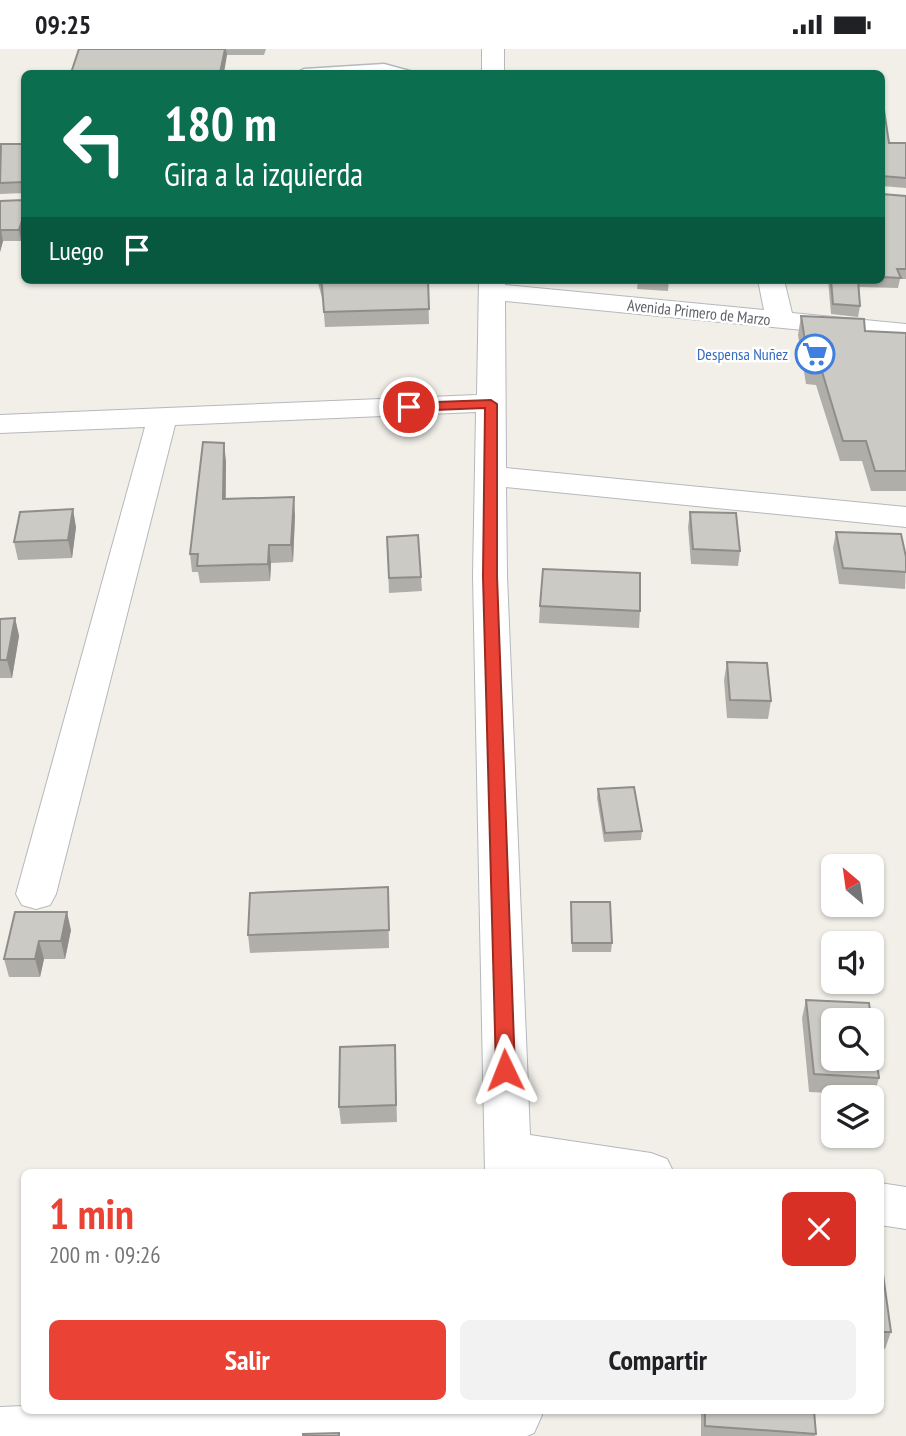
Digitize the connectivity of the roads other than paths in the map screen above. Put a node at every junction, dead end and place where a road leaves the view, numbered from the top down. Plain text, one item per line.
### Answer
1 (493, 49) edge
2 (336, 70) edge
3 (398, 70) edge
4 (493, 70) edge
5 (772, 284) edge
6 (491, 286) edge
7 (780, 320) junction
8 (906, 332) edge
9 (491, 404) junction
10 (162, 417) junction
11 (0, 424) edge
12 (491, 476) junction
13 (906, 517) edge
14 (36, 894) dead end
15 (508, 1163) edge
16 (594, 1169) edge
17 (884, 1205) edge
18 (906, 1208) edge
19 (516, 1421) edge
20 (0, 1433) edge

1 - 4 street
2 - 3 lane
5 - 7 street
6 - 7 street, Avenida Primero de Marzo
6 - 9 street
7 - 8 street, Avenida Primero de Marzo
9 - 10 street
9 - 12 street
10 - 11 street
10 - 14 street
12 - 13 street
12 - 15 street
15 - 16 street
17 - 18 street
19 - 20 street

